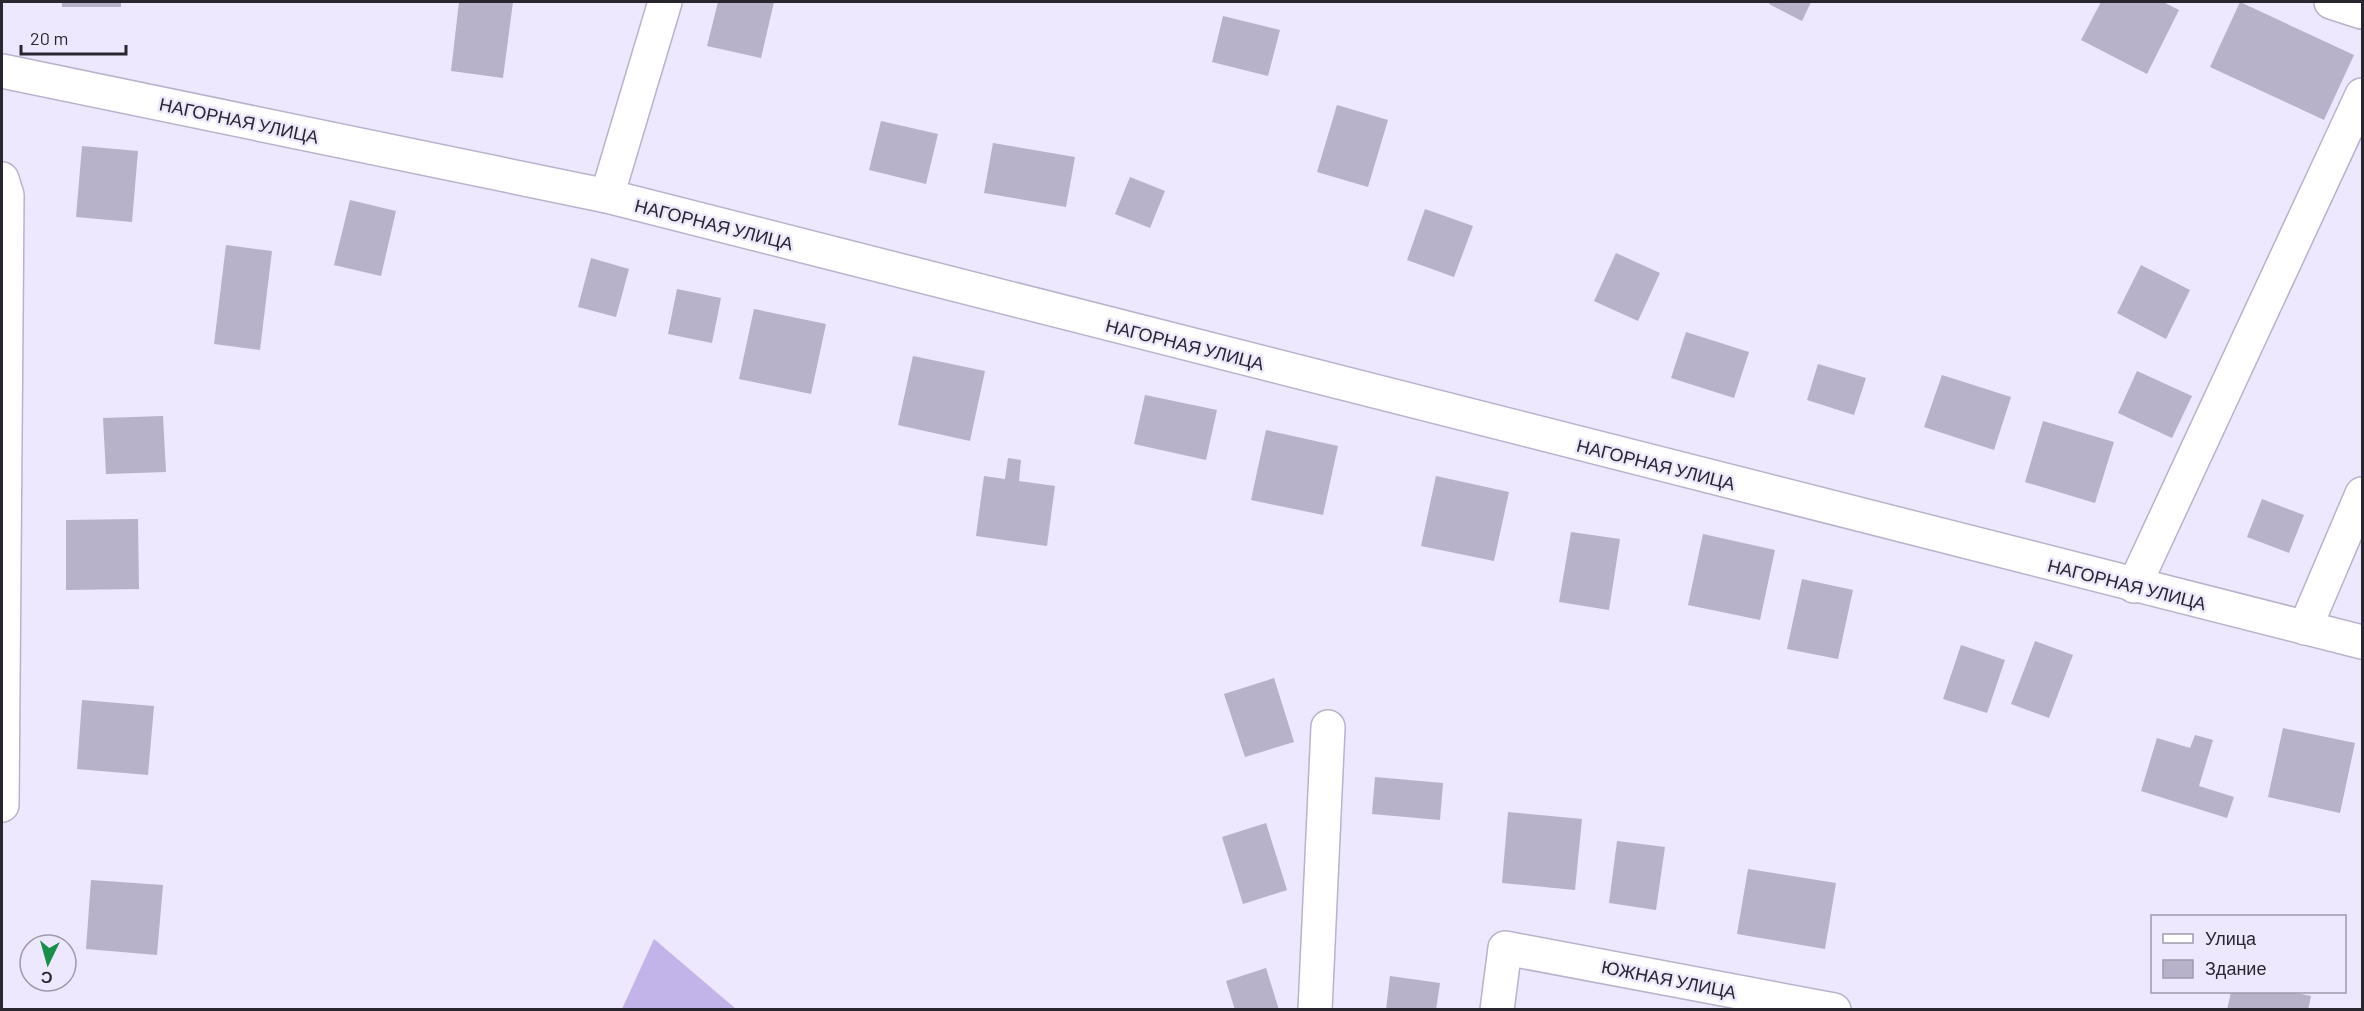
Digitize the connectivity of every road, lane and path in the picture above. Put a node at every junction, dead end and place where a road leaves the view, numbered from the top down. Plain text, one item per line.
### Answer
1 (665, 2) edge
2 (2331, 2) edge
3 (2362, 12) edge
4 (2, 71) edge
5 (2362, 95) edge
6 (2, 179) edge
7 (607, 196) junction
8 (2362, 494) edge
9 (2134, 586) junction
10 (3, 603) edge
11 (2305, 628) junction
12 (2362, 642) edge
13 (1328, 727) dead end
14 (2, 805) edge
15 (1315, 1010) edge
16 (1497, 1010) edge
17 (1834, 1010) edge

1 - 7 street
2 - 3 street
4 - 7 street, НАГОРНАЯ УЛИЦА
5 - 9 street
6 - 10 street
7 - 9 street, НАГОРНАЯ УЛИЦА
8 - 11 street
9 - 11 street, НАГОРНАЯ УЛИЦА
10 - 14 street
11 - 12 street, НАГОРНАЯ УЛИЦА
13 - 15 street
16 - 17 street, ЮЖНАЯ УЛИЦА

